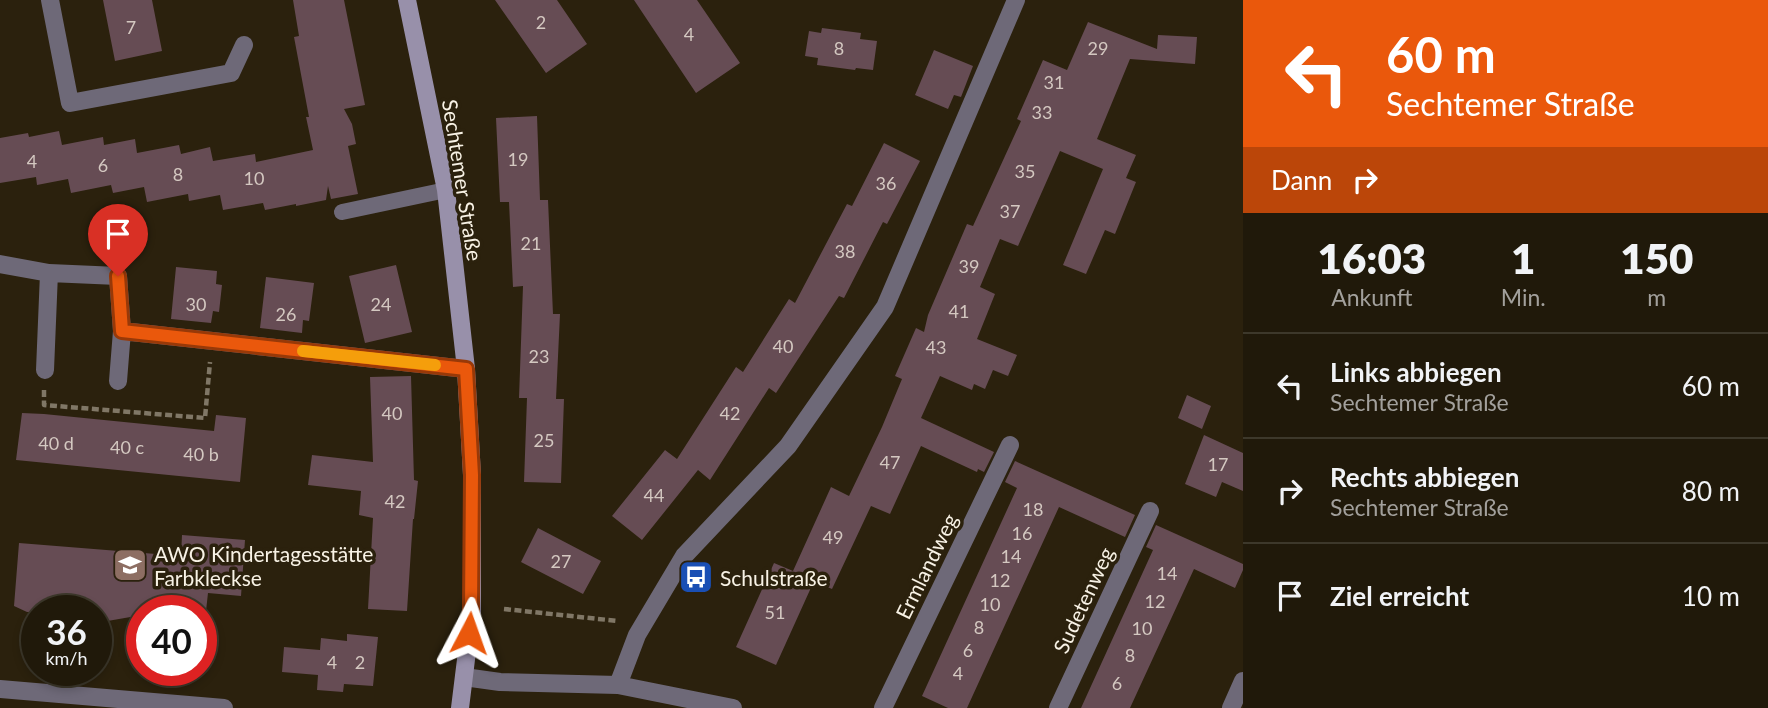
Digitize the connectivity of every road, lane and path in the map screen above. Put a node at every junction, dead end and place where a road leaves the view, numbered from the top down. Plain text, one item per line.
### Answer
1 (50, 0) edge
2 (407, 0) edge
3 (1016, 0) edge
4 (244, 45) dead end
5 (446, 190) junction
6 (342, 212) dead end
7 (0, 264) edge
8 (49, 273) junction
9 (122, 331) junction
10 (212, 340) junction
11 (466, 369) junction
12 (45, 370) joint
13 (118, 381) dead end
14 (1010, 445) dead end
15 (1150, 511) dead end
16 (504, 610) dead end
17 (644, 624) junction
18 (464, 677) junction
19 (1243, 681) edge
20 (618, 685) junction
21 (0, 690) edge
22 (224, 708) edge
23 (460, 708) edge
24 (733, 708) edge
25 (883, 708) edge
26 (1058, 708) edge
27 (1231, 708) edge

1 - 4 street
2 - 5 street, Sechtemer Straße
3 - 17 street
5 - 6 lane
5 - 11 street, Sechtemer Straße
7 - 8 street
8 - 9 street
8 - 12 street
9 - 10 street
9 - 13 street
10 - 11 street
10 - 12 path
11 - 18 street, Sechtemer Straße
14 - 25 street, Ermlandweg
15 - 26 street, Sudetenweg
16 - 17 path
17 - 20 street
18 - 20 street
18 - 23 street, Sechtemer Straße
19 - 27 street
20 - 24 street
21 - 22 street

